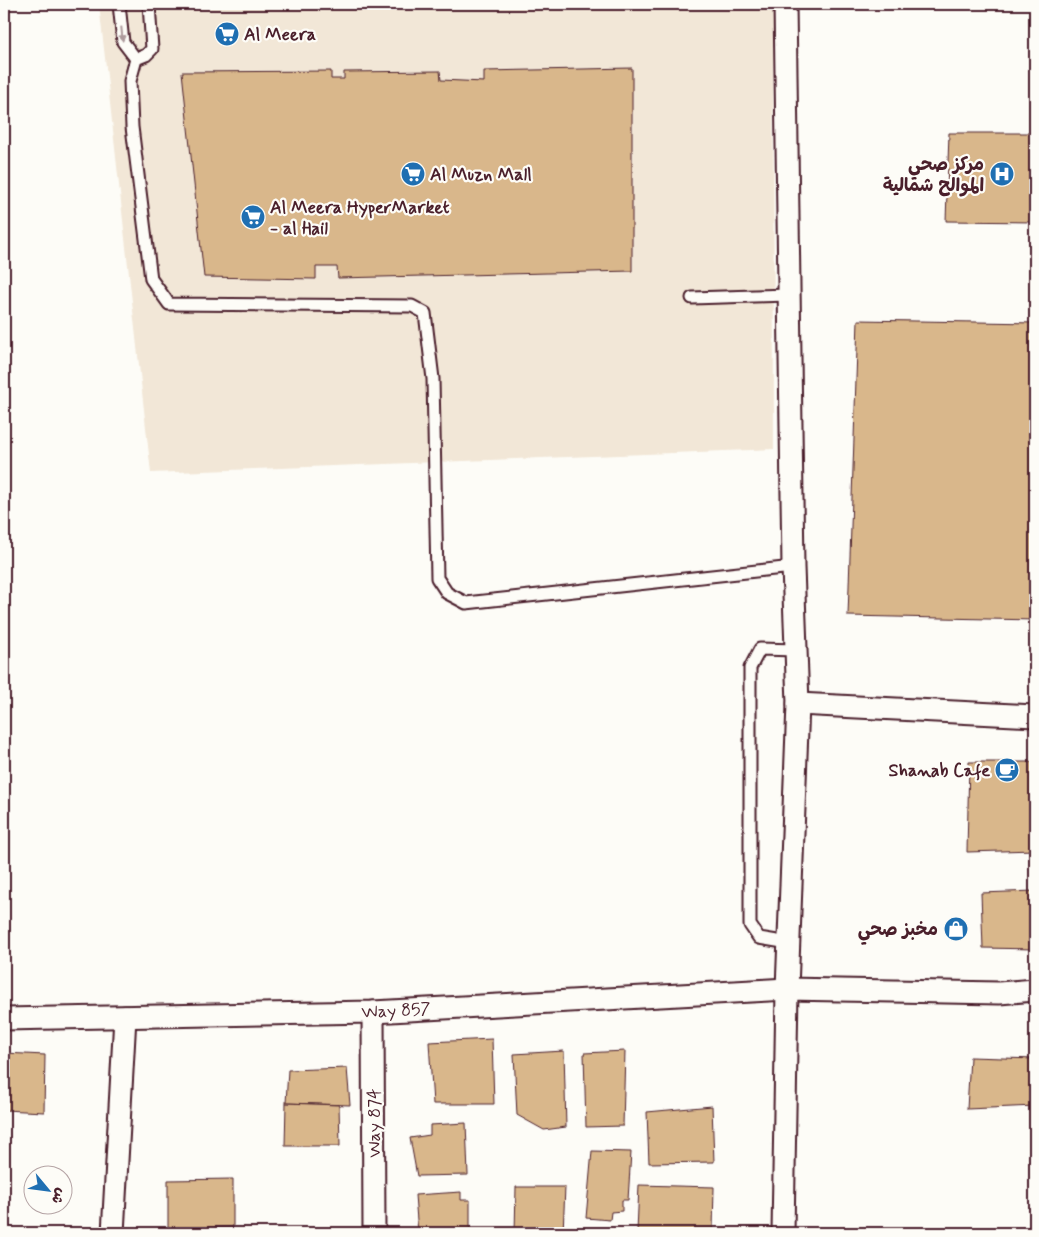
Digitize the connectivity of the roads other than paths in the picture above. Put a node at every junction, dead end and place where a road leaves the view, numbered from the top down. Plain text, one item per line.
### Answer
1 (119, 4) edge
2 (149, 4) edge
3 (785, 4) edge
4 (136, 60) junction
5 (789, 296) junction
6 (692, 298) dead end
7 (793, 567) junction
8 (796, 650) junction
9 (798, 704) junction
10 (1035, 716) edge
11 (789, 943) junction
12 (787, 989) junction
13 (1035, 990) edge
14 (373, 1012) junction
15 (125, 1018) junction
16 (4, 1019) edge
17 (113, 1233) edge
18 (374, 1233) edge
19 (783, 1233) edge

1 -> 4 lane
2 - 4 lane
3 - 5 street
4 - 7 lane
5 - 6 lane
5 - 7 street
7 - 8 street
8 - 9 street
8 - 11 lane
9 - 10 street
9 - 11 street
11 - 12 street
12 - 13 street, Way 857
12 - 14 street, Way 857
12 - 19 street
14 - 15 street, Way 857
14 - 18 street, Way 874
15 - 16 street, Way 857
15 - 17 street

